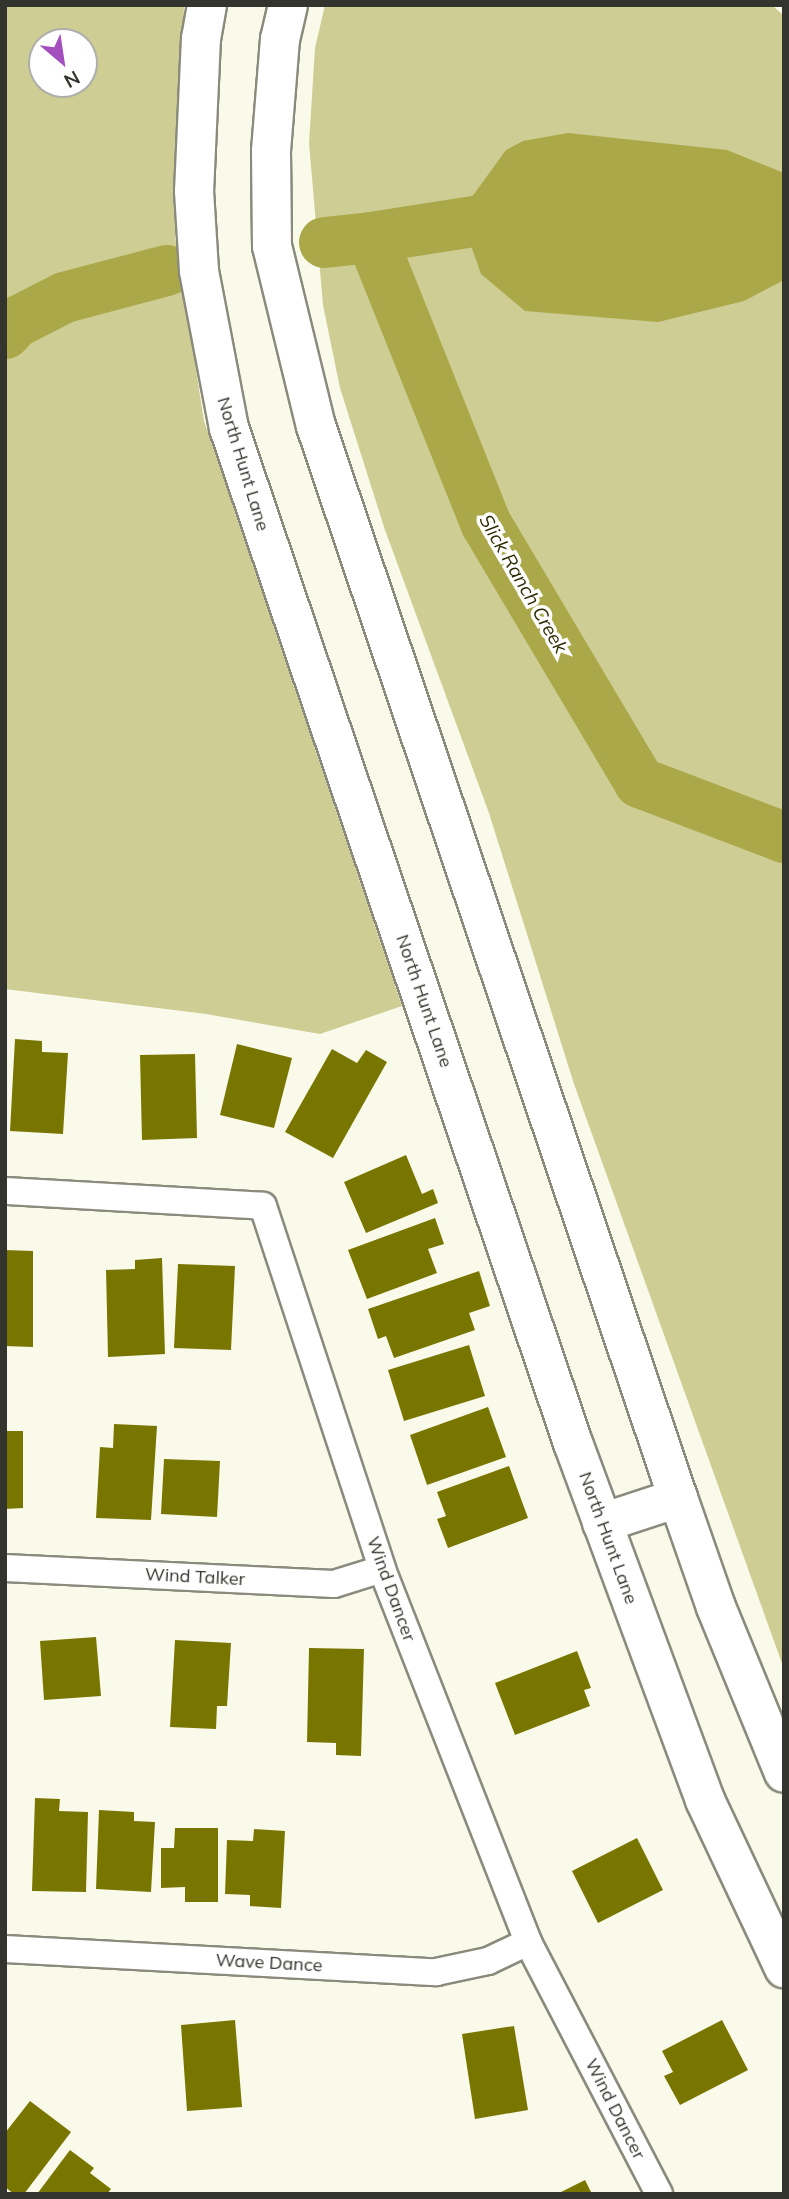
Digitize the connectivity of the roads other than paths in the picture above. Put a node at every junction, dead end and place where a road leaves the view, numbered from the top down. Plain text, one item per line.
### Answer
1 (207, 5) edge
2 (288, 5) edge
3 (5, 1191) edge
4 (678, 1498) junction
5 (602, 1523) junction
6 (5, 1568) edge
7 (382, 1569) junction
8 (784, 1773) edge
9 (528, 1942) junction
10 (5, 1949) edge
11 (784, 1968) edge
12 (659, 2194) edge

1 - 5 main road, North Hunt Lane
2 - 4 main road
3 - 7 street, Wind Dancer
4 - 5 main road
4 - 8 main road
5 - 11 main road, North Hunt Lane
6 - 7 street, Wind Talker
7 - 9 street, Wind Dancer
9 - 10 street, Wave Dance
9 - 12 street, Wind Dancer

